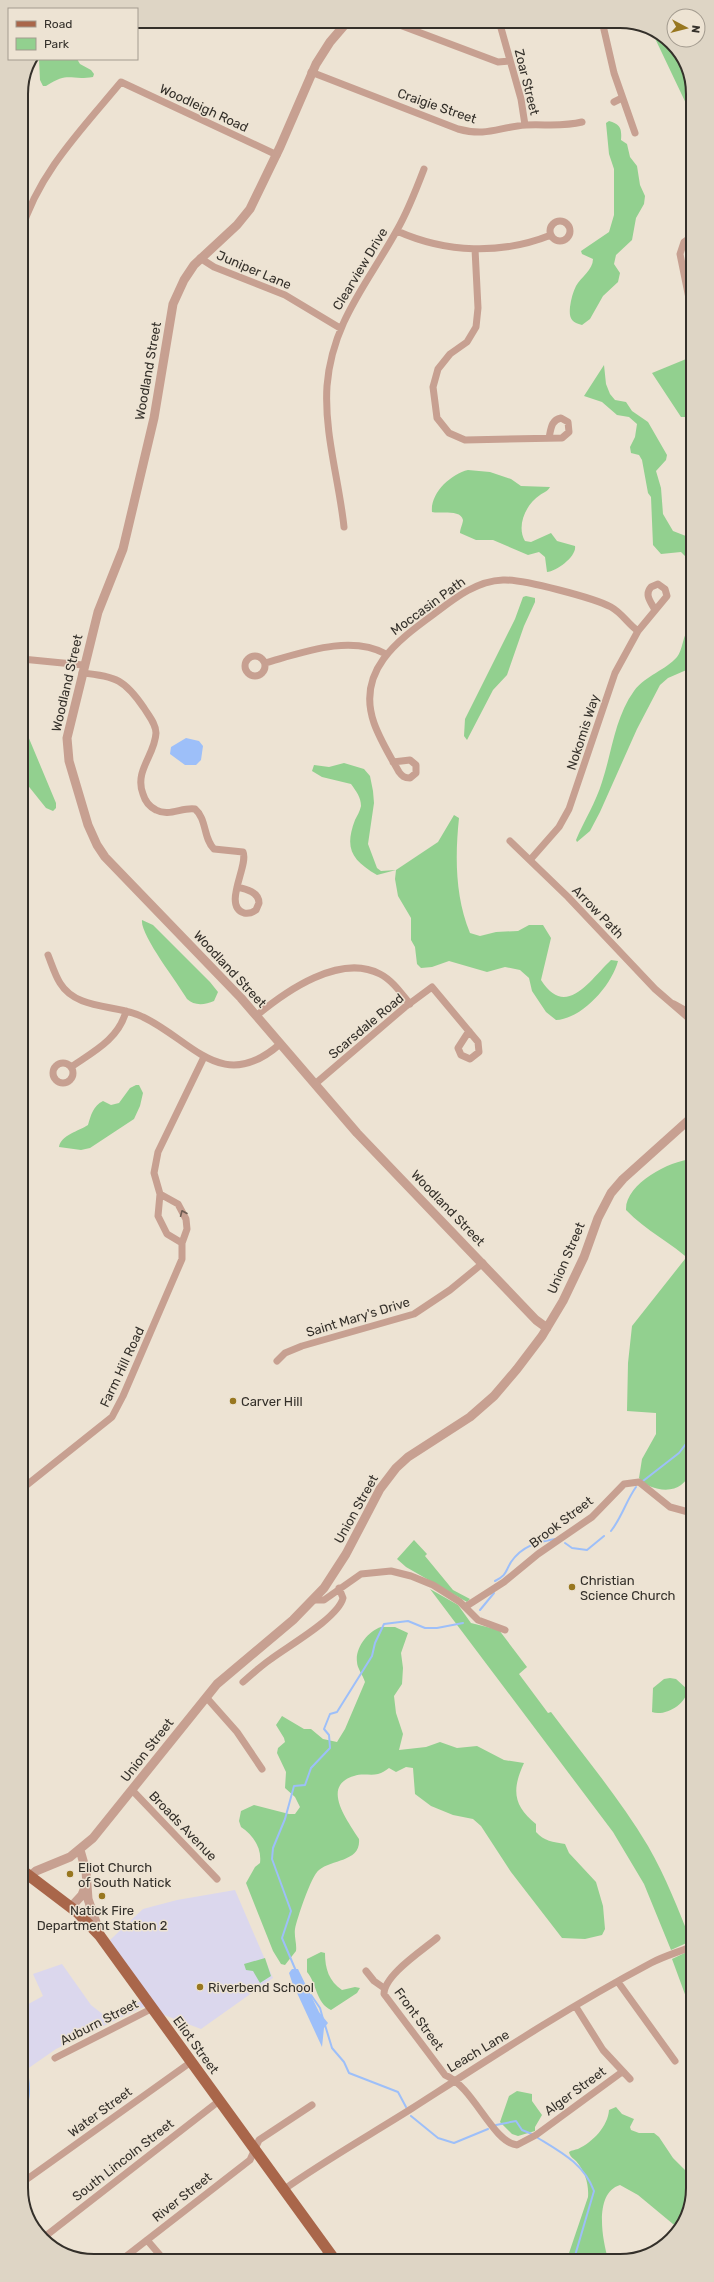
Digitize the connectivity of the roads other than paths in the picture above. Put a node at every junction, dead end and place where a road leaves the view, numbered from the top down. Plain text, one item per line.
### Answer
1 (342, 28) edge
2 (408, 28) edge
3 (501, 28) edge
4 (604, 28) edge
5 (510, 61) junction
6 (311, 72) junction
7 (622, 98) junction
8 (614, 102) dead end
9 (582, 122) dead end
10 (525, 125) junction
11 (634, 133) dead end
12 (277, 155) junction
13 (424, 169) dead end
14 (28, 212) edge
15 (397, 231) junction
16 (551, 235) dead end
17 (686, 241) edge
18 (475, 249) junction
19 (200, 258) junction
20 (686, 283) edge
21 (340, 328) junction
22 (549, 438) dead end
23 (344, 527) dead end
24 (655, 610) dead end
25 (638, 631) junction
26 (386, 654) junction
27 (28, 660) edge
28 (264, 663) dead end
29 (83, 669) junction
30 (393, 762) dead end
31 (510, 841) dead end
32 (530, 860) junction
33 (237, 887) dead end
34 (48, 955) dead end
35 (667, 1001) junction
36 (410, 1004) junction
37 (126, 1011) junction
38 (686, 1011) edge
39 (256, 1016) junction
40 (686, 1016) edge
41 (469, 1031) dead end
42 (280, 1044) junction
43 (204, 1057) junction
44 (71, 1067) dead end
45 (315, 1084) junction
46 (686, 1122) edge
47 (160, 1194) junction
48 (182, 1243) junction
49 (483, 1263) junction
50 (547, 1328) junction
51 (277, 1361) dead end
52 (28, 1484) edge
53 (686, 1511) edge
54 (339, 1588) junction
55 (314, 1600) junction
56 (465, 1607) junction
57 (505, 1630) dead end
58 (243, 1682) dead end
59 (206, 1696) junction
60 (262, 1770) dead end
61 (132, 1790) junction
62 (80, 1850) junction
63 (28, 1873) edge
64 (28, 1874) edge
65 (217, 1878) dead end
66 (86, 1882) junction
67 (71, 1907) junction
68 (100, 1936) junction
69 (437, 1938) dead end
70 (686, 1949) edge
71 (366, 1971) dead end
72 (618, 1982) junction
73 (384, 1988) junction
74 (576, 2006) junction
75 (153, 2008) junction
76 (55, 2058) dead end
77 (675, 2061) dead end
78 (192, 2062) junction
79 (622, 2072) junction
80 (455, 2079) junction
81 (630, 2079) dead end
82 (219, 2101) junction
83 (312, 2105) dead end
84 (513, 2144) joint
85 (254, 2149) junction
86 (28, 2178) edge
87 (283, 2190) junction
88 (47, 2235) edge
89 (147, 2240) junction
90 (129, 2254) edge
91 (160, 2254) edge
92 (331, 2254) edge

1 - 6 street, Woodland Street
2 - 5 street
3 - 5 street, Zoar Street
4 - 7 street
5 - 10 street, Zoar Street
6 - 10 street, Craigie Street
6 - 12 street, Woodland Street
7 - 8 street
7 - 11 street
9 - 10 street, Craigie Street
12 - 14 street, Woodleigh Road
12 - 19 street, Woodland Street
13 - 15 street, Clearview Drive
15 - 18 street
15 - 21 street, Clearview Drive
16 - 18 street
17 - 20 street
18 - 22 street
19 - 21 street, Juniper Lane
19 - 29 street, Woodland Street
21 - 23 street, Clearview Drive
24 - 25 street, Nokomis Way
25 - 26 street, Moccasin Path
25 - 32 street, Nokomis Way
26 - 28 street
26 - 30 street, Moccasin Path
27 - 29 street
29 - 33 street
29 - 39 street, Woodland Street
31 - 32 street, Arrow Path
32 - 35 street, Arrow Path
34 - 37 street
35 - 38 street, Arrow Path
35 - 40 street, Arrow Path
36 - 39 street
36 - 41 street, Scarsdale Road
36 - 45 street, Scarsdale Road
37 - 43 street
37 - 44 street
39 - 42 street, Woodland Street
42 - 43 street
42 - 45 street, Woodland Street
43 - 47 street
45 - 49 street, Woodland Street
46 - 50 street, Union Street
47 - 48 street
48 -> 47 street, Farm Hill Road
48 - 52 street, Farm Hill Road
49 - 50 street, Woodland Street
49 - 51 street, Saint Mary's Drive
50 - 55 street, Union Street
53 - 56 street, Brook Street
54 - 55 street
54 - 56 street
54 - 58 street
55 - 59 street, Union Street
56 - 57 street
59 - 60 street
59 - 61 street, Union Street
61 - 62 street, Union Street
61 - 65 street, Broads Avenue
62 - 63 street, Union Street
62 - 66 street
64 - 67 main road, Eliot Street
66 - 67 street
66 - 68 street
67 - 68 main road, Eliot Street
68 - 75 main road, Eliot Street
69 - 73 street
70 - 72 street, Leach Lane
71 - 73 street, Front Street
72 - 74 street, Leach Lane
72 - 77 street
73 - 80 street, Front Street
74 - 79 street, Alger Street
74 - 80 street, Leach Lane
75 - 76 street, Auburn Street
75 - 78 main road, Eliot Street
78 - 82 main road, Eliot Street
78 - 86 street, Water Street
79 - 81 street
79 - 84 street, Alger Street
80 - 84 street, Front Street
80 - 87 street, Leach Lane
82 - 85 main road, Eliot Street
82 - 88 street, South Lincoln Street
83 - 85 street, River Street
85 - 87 main road, Eliot Street
85 - 89 street, River Street
87 - 92 main road, Eliot Street
89 - 90 street, River Street
89 - 91 street

